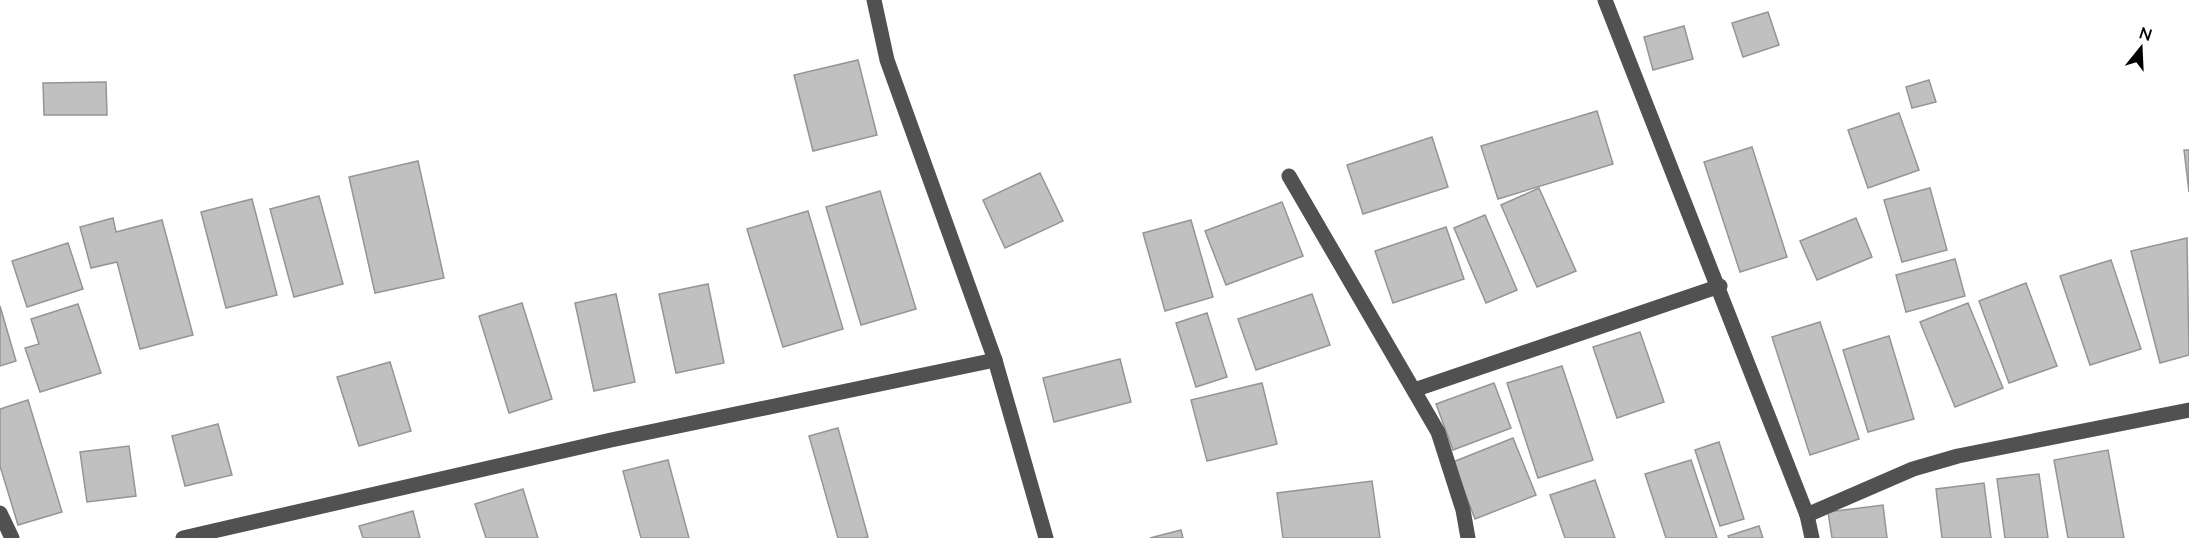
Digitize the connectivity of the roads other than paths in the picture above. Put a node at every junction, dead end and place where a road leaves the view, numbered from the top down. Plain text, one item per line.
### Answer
1 (874, 0) edge
2 (1605, 0) edge
3 (1289, 176) dead end
4 (1720, 286) junction
5 (995, 360) junction
6 (1414, 390) junction
7 (2189, 410) edge
8 (0, 513) edge
9 (1807, 514) junction
10 (12, 538) edge
11 (183, 538) edge
12 (1046, 538) edge
13 (1468, 538) edge
14 (1812, 538) edge

1 - 5 street
2 - 4 street
3 - 6 street
4 - 6 street
4 - 9 street
5 - 11 street
5 - 12 street
6 - 13 street
7 - 9 street
8 - 10 street
9 - 14 street

